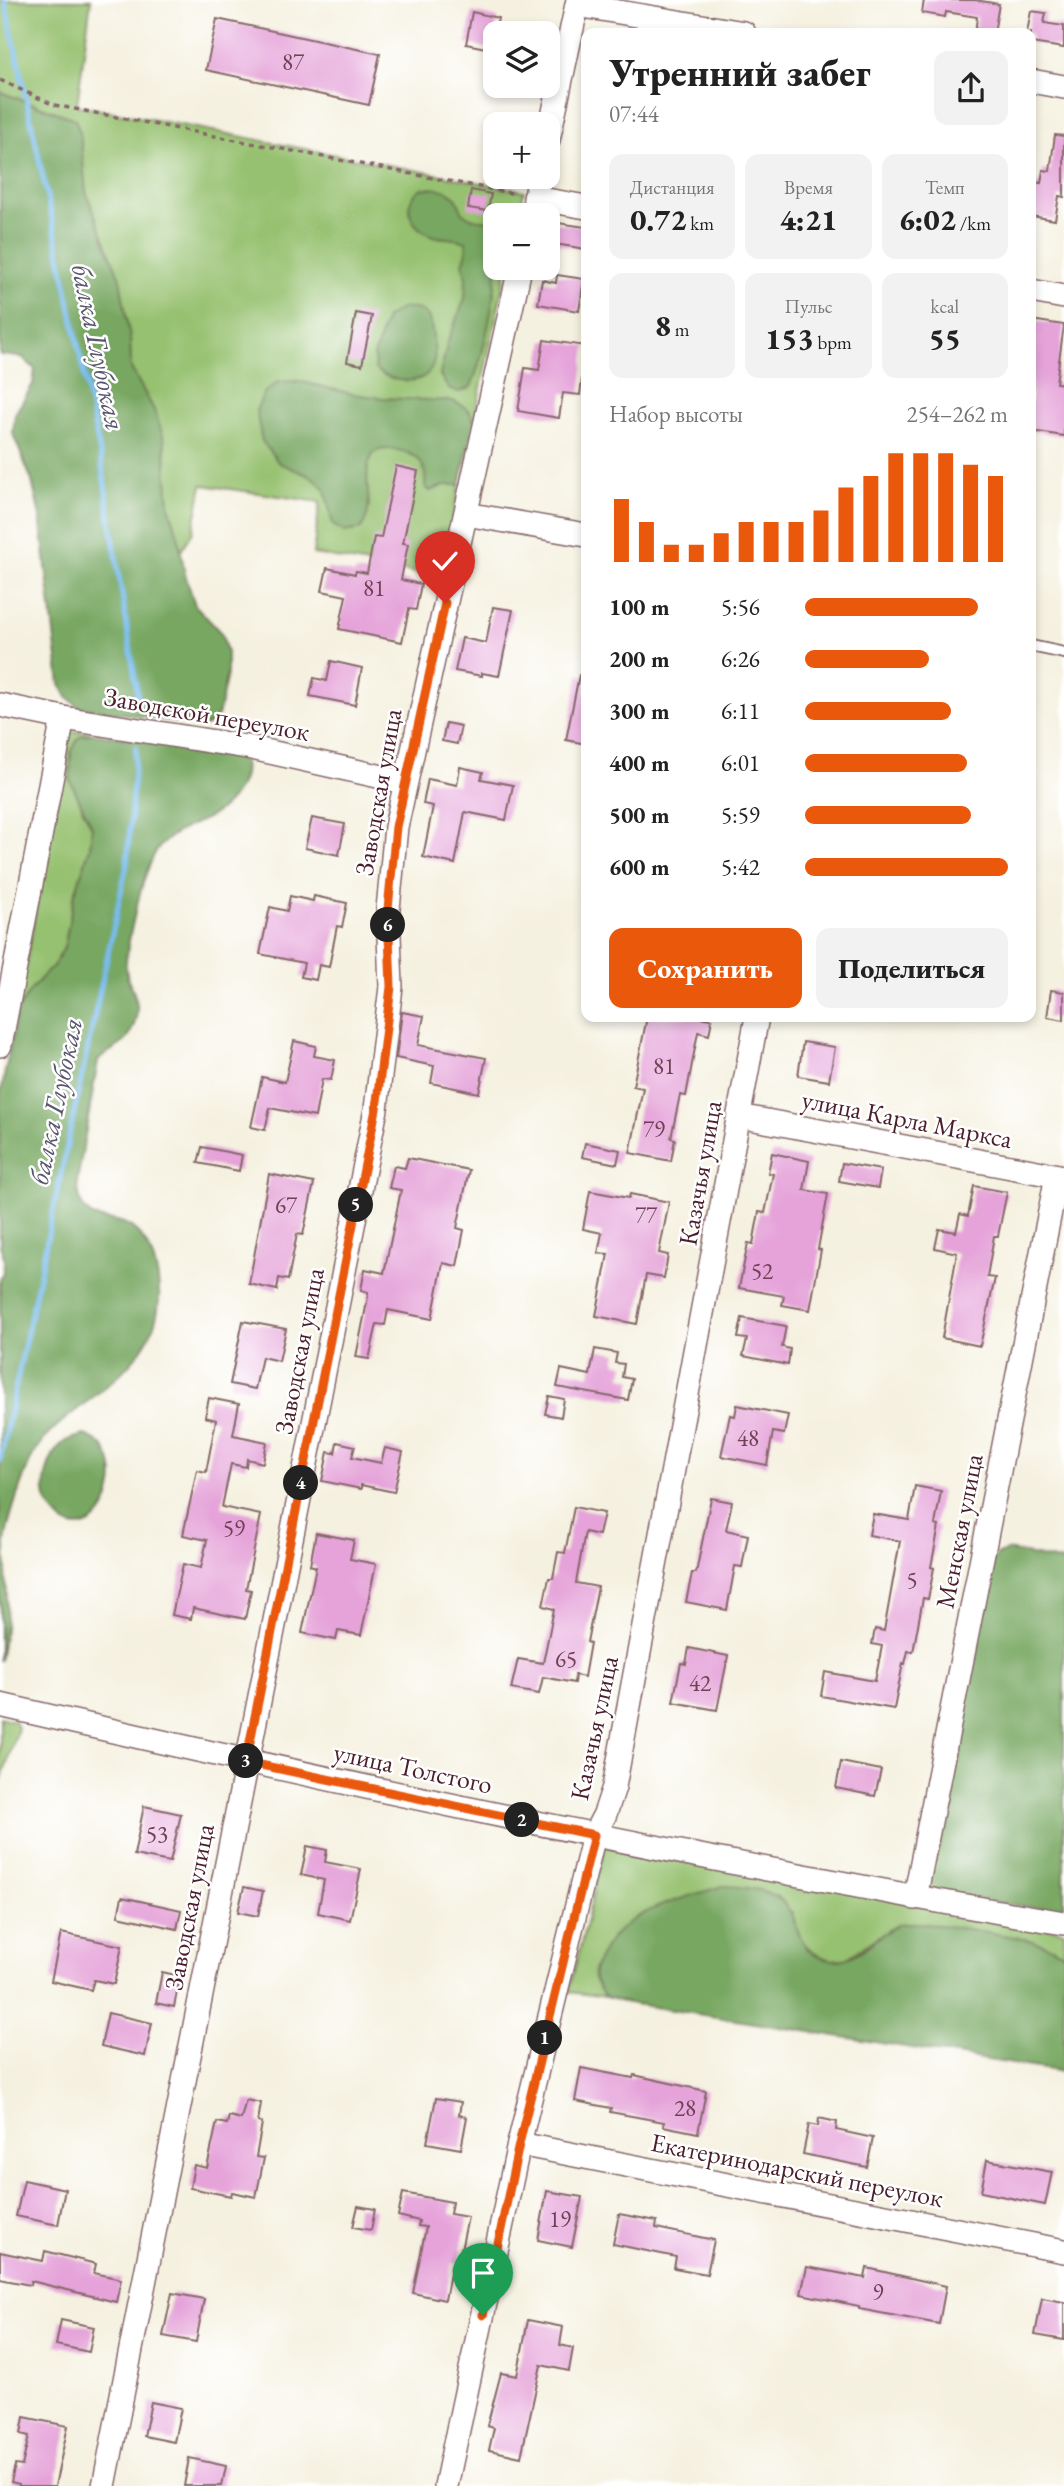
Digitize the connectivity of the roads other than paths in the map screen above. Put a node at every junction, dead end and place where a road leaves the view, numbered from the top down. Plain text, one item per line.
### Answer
1 (577, 3) edge
2 (716, 28) edge
3 (1036, 82) edge
4 (1064, 87) edge
5 (554, 112) edge
6 (536, 197) edge
7 (581, 206) edge
8 (517, 280) edge
9 (1036, 292) edge
10 (1064, 297) edge
11 (466, 514) junction
12 (581, 534) edge
13 (1036, 647) edge
14 (1064, 653) edge
15 (0, 705) edge
16 (63, 718) junction
17 (405, 782) junction
18 (756, 1022) edge
19 (0, 1045) edge
20 (739, 1116) junction
21 (1061, 1176) edge
22 (0, 1705) edge
23 (246, 1762) junction
24 (594, 1835) junction
25 (915, 1898) junction
26 (1064, 1923) edge
27 (519, 2144) junction
28 (1064, 2251) edge
29 (104, 2486) edge
30 (446, 2486) edge

1 - 2 street
1 - 5 street
3 - 4 street
6 - 7 street
8 - 11 street, Заводская улица
9 - 10 street
11 - 12 street
11 - 17 street, Заводская улица
13 - 14 lane
15 - 16 street, Заводской переулок
16 - 17 street, Заводской переулок
16 - 19 street
17 - 23 street, Заводская улица
18 - 20 street, Казачья улица
20 - 21 street, улица Карла Маркса
20 - 24 street, Казачья улица
21 - 25 street, Менская улица
22 - 23 street, улица Толстого
23 - 24 street, улица Толстого
23 - 29 street, Заводская улица
24 - 25 street, улица Толстого
24 - 27 street, Казачья улица
25 - 26 street, улица Толстого
27 - 28 street, Екатеринодарский переулок
27 - 30 street, Казачья улица

